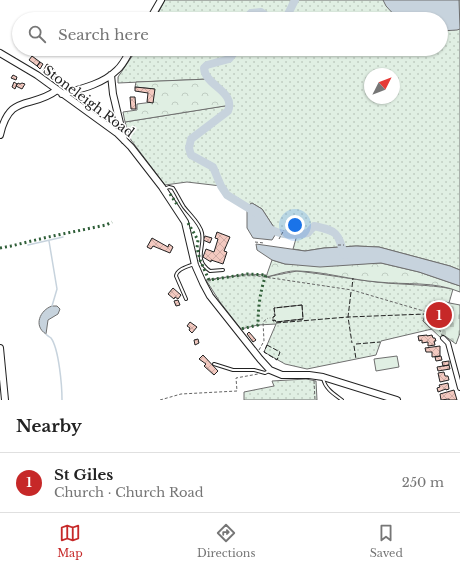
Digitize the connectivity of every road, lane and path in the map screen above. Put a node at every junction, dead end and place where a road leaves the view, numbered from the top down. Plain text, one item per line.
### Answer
1 (161, 0) edge
2 (154, 12) edge
3 (0, 53) edge
4 (126, 56) edge
5 (111, 75) junction
6 (60, 92) junction
7 (0, 135) edge
8 (124, 140) junction
9 (164, 190) junction
10 (284, 230) dead end
11 (279, 239) dead end
12 (255, 242) dead end
13 (264, 243) dead end
14 (344, 245) dead end
15 (338, 246) dead end
16 (195, 264) junction
17 (224, 270) dead end
18 (207, 280) dead end
19 (186, 299) dead end
20 (268, 318) dead end
21 (443, 338) joint
22 (0, 348) edge
23 (257, 355) junction
24 (214, 364) dead end
25 (270, 370) junction
26 (262, 372) junction
27 (314, 375) junction
28 (323, 377) junction
29 (460, 388) edge
30 (5, 400) edge
31 (160, 400) edge
32 (315, 400) edge
33 (342, 400) edge
34 (397, 400) edge

1 - 2 street
3 - 6 street, Stoneleigh Road
4 - 5 street
5 - 6 street
5 - 8 street
6 - 7 street
6 - 8 street, Stoneleigh Road
8 - 9 street, Stoneleigh Road
9 - 16 street, Stoneleigh Road
9 - 17 lane
10 - 11 path
12 - 13 path
14 - 15 path
16 - 19 lane
16 - 23 street, Stoneleigh Road
18 - 21 path
20 - 23 path
21 - 29 street
22 - 30 street
23 - 25 street, Stoneleigh Road
24 - 26 lane
25 - 26 lane
25 - 27 street
26 - 31 path
27 - 28 street
27 - 32 path
28 - 33 lane
28 - 34 street

